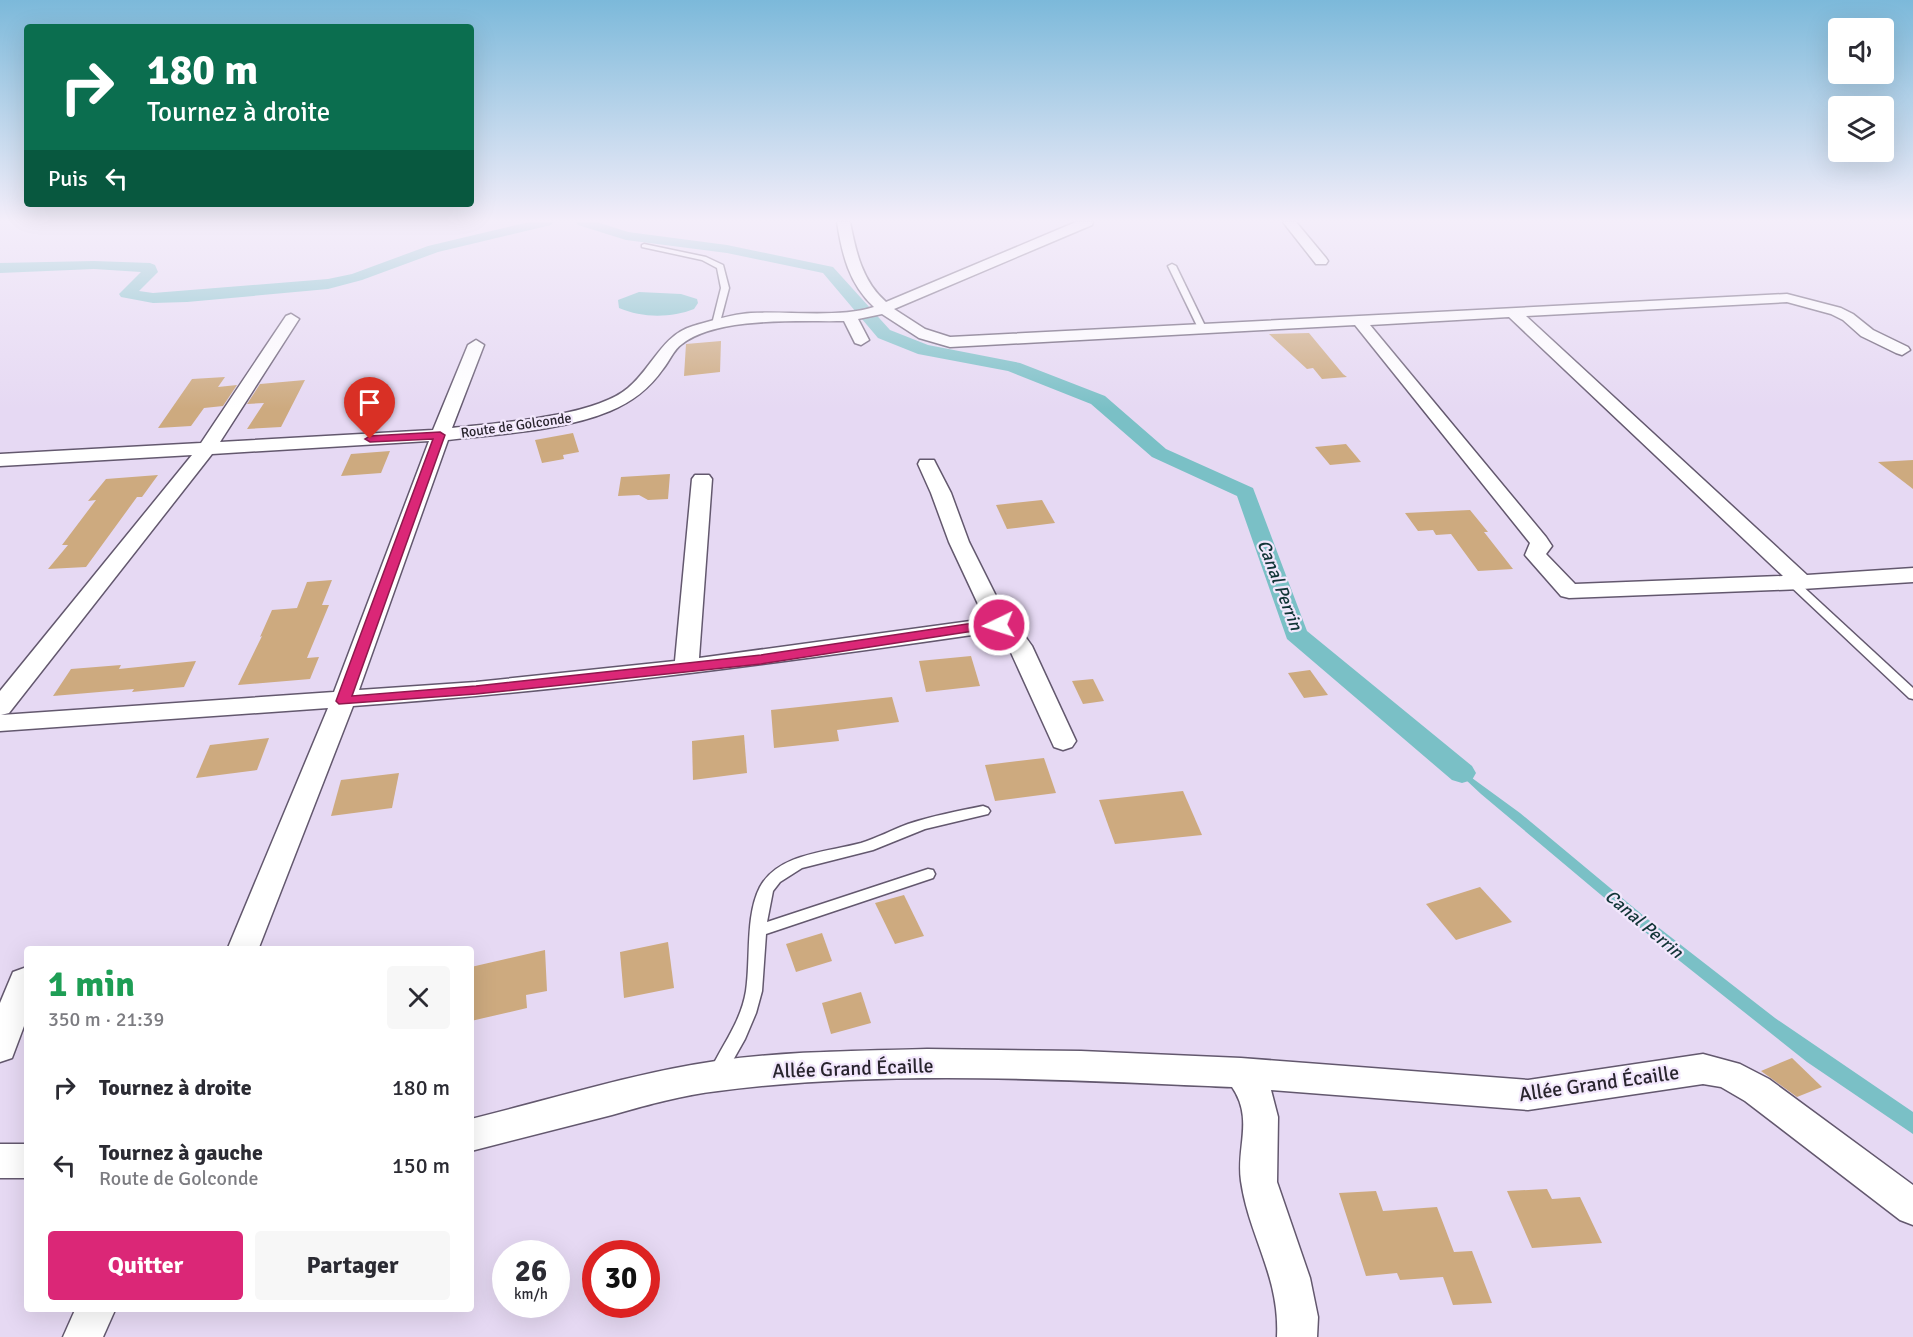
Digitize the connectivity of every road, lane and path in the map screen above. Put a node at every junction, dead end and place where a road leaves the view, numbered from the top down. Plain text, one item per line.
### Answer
1 (724, 284) edge
2 (862, 284) edge
3 (940, 284) edge
4 (1181, 284) edge
5 (882, 309) junction
6 (1512, 312) junction
7 (849, 316) junction
8 (291, 319) dead end
9 (1360, 322) junction
10 (716, 324) junction
11 (1203, 330) junction
12 (861, 340) dead end
13 (476, 345) dead end
14 (1902, 350) dead end
15 (440, 435) junction
16 (207, 448) junction
17 (0, 460) edge
18 (927, 464) dead end
19 (702, 479) dead end
20 (1913, 574) edge
21 (1798, 582) junction
22 (999, 625) junction
23 (686, 668) junction
24 (1913, 695) edge
25 (344, 701) junction
26 (0, 707) edge
27 (0, 723) edge
28 (1063, 741) dead end
29 (983, 811) dead end
30 (928, 874) dead end
31 (760, 930) junction
32 (244, 946) edge
33 (24, 981) dead end
34 (0, 1048) edge
35 (1241, 1073) junction
36 (716, 1076) junction
37 (474, 1133) edge
38 (0, 1161) edge
39 (24, 1161) edge
40 (1913, 1207) edge
41 (93, 1312) edge
42 (83, 1337) edge
43 (1298, 1337) edge

1 - 10 lane
2 - 5 street
3 - 5 street, Route de Golconde
4 - 11 lane
5 - 7 street, Route de Golconde
5 - 11 street
6 - 9 street
6 - 14 street
6 - 21 street
7 - 10 street, Route de Golconde
7 - 12 street
8 - 16 street
9 - 11 street
9 - 21 street
10 - 15 street, Route de Golconde
13 - 15 street
15 - 16 street, Route de Golconde
15 - 25 street
16 - 17 street, Route de Golconde
16 - 26 street
18 - 22 street
19 - 23 street
20 - 21 street
21 - 24 lane
22 - 23 street
22 - 28 street
23 - 25 street
25 - 27 street
25 - 32 street
29 - 31 lane
30 - 31 lane
31 - 36 lane
33 - 34 street
35 - 36 street, Allée Grand Écaille
35 - 40 street, Allée Grand Écaille
35 - 43 street
36 - 37 street, Allée Grand Écaille
38 - 39 street
41 - 42 street

